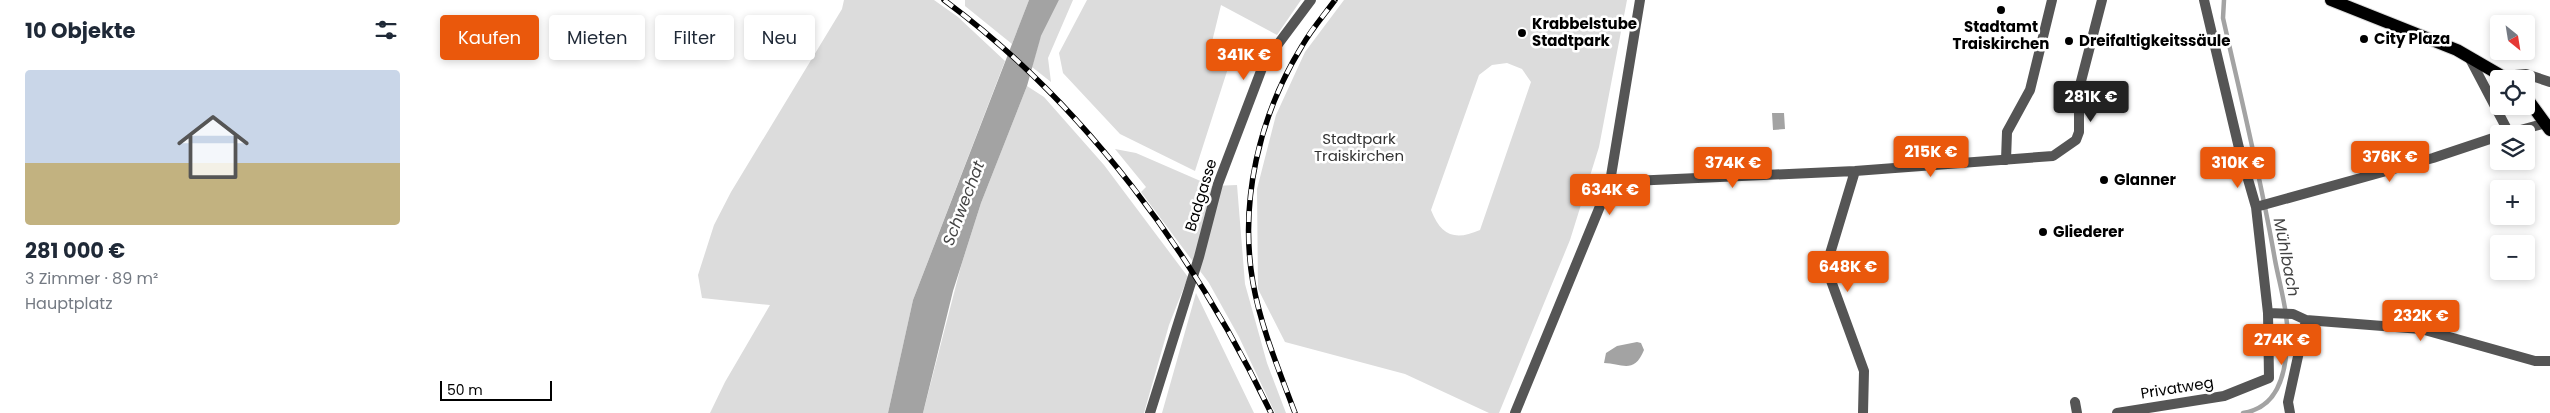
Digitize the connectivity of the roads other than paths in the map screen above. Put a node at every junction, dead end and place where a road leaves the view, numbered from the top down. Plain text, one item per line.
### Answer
1 (1311, 0) edge
2 (1640, 0) edge
3 (2101, 0) edge
4 (2204, 0) edge
5 (2331, 0) edge
6 (2052, 1) edge
7 (2469, 56) junction
8 (2493, 70) edge
9 (2535, 77) edge
10 (2550, 82) edge
11 (2535, 109) edge
12 (2500, 125) edge
13 (2548, 127) edge
14 (2535, 129) edge
15 (2490, 139) edge
16 (2006, 160) junction
17 (1855, 171) junction
18 (1610, 182) junction
19 (2258, 206) junction
20 (2268, 313) junction
21 (2306, 320) junction
22 (2550, 361) edge
23 (2075, 402) dead end
24 (1150, 413) edge
25 (1515, 413) edge
26 (1863, 413) edge
27 (2077, 413) edge
28 (2117, 413) edge
29 (2290, 413) edge

1 - 24 street, Badgasse
2 - 18 street
3 - 16 street
4 - 19 street
5 - 7 main road
6 - 16 street
7 - 8 main road
7 - 12 street
9 - 10 street
11 - 13 main road
13 - 14 street
15 - 19 street
16 - 17 street
17 - 18 street
17 - 26 street
18 - 25 street
19 - 20 street
20 - 21 street
20 - 28 street, Privatweg
21 - 22 street
21 - 29 street
23 - 27 street

